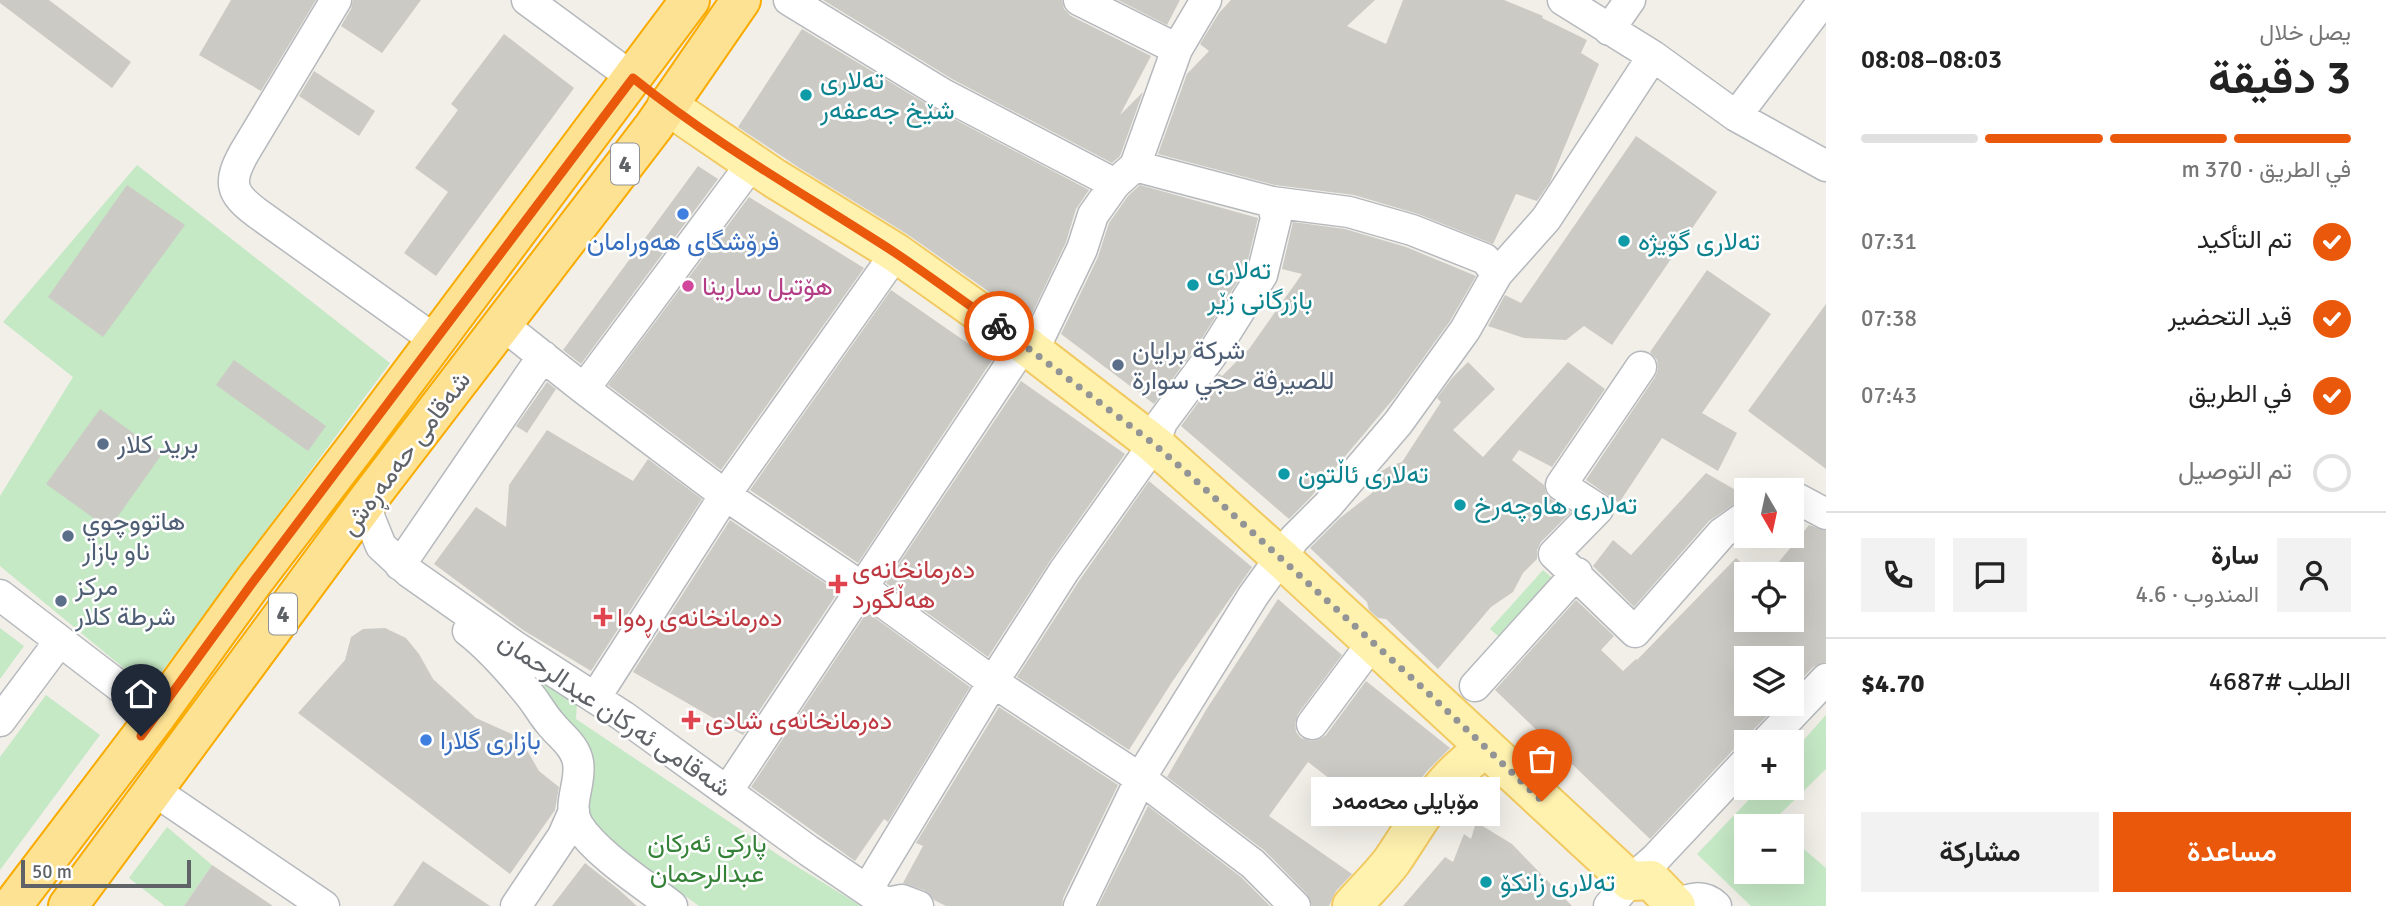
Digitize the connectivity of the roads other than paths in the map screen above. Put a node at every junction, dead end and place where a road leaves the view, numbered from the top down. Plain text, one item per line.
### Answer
1 (335, 0) edge
2 (527, 0) edge
3 (690, 0) edge
4 (741, 0) edge
5 (789, 0) edge
6 (1079, 0) edge
7 (1206, 0) edge
8 (1563, 0) edge
9 (1630, 0) edge
10 (1824, 0) edge
11 (1609, 30) junction
12 (1177, 49) junction
13 (1653, 56) junction
14 (633, 78) junction
15 (667, 105) junction
16 (1736, 117) junction
17 (1826, 166) edge
18 (1125, 175) junction
19 (741, 178) dead end
20 (1272, 202) junction
21 (896, 253) junction
22 (1497, 274) junction
23 (503, 325) junction
24 (435, 340) junction
25 (1028, 348) junction
26 (543, 356) junction
27 (1640, 367) dead end
28 (584, 389) junction
29 (1154, 444) junction
30 (725, 495) junction
31 (367, 501) junction
32 (1804, 502) edge
33 (1826, 514) edge
34 (1734, 524) edge
35 (1280, 556) junction
36 (324, 559) junction
37 (400, 565) junction
38 (1577, 573) junction
39 (863, 588) junction
40 (0, 595) edge
41 (59, 642) junction
42 (1373, 642) junction
43 (508, 655) junction
44 (1826, 679) edge
45 (993, 682) junction
46 (1475, 686) dead end
47 (595, 698) junction
48 (157, 715) junction
49 (0, 721) edge
50 (1312, 724) dead end
51 (1777, 730) edge
52 (1486, 749) junction
53 (1734, 775) edge
54 (1141, 779) junction
55 (728, 790) junction
56 (155, 791) junction
57 (573, 811) junction
58 (1624, 898) edge
59 (881, 900) edge
60 (12, 906) edge
61 (68, 906) edge
62 (324, 906) edge
63 (516, 906) edge
64 (672, 906) edge
65 (918, 906) edge
66 (1079, 906) edge
67 (1295, 906) edge
68 (1352, 906) edge
69 (1675, 906) edge
70 (1716, 906) edge

1 - 24 street
2 - 14 street
3 - 14 highway, شەقامی حەمەڕەش / 4
4 - 15 highway, شەقامی حەمەڕەش / 4
5 - 18 street
6 - 12 street
7 - 12 street
8 - 11 street
9 - 11 street
10 - 16 street
11 - 13 street
12 - 18 street
13 - 16 street
13 - 22 street
14 - 15 highway
14 - 24 highway, شەقامی حەمەڕەش / 4
15 - 21 main road
15 - 23 highway, شەقامی حەمەڕەش / 4
16 - 17 street
18 - 20 street
18 - 25 street
19 - 28 street
20 - 22 street
20 - 29 street
21 - 25 main road
21 - 30 street
22 - 35 street
23 - 26 street
23 - 31 highway, شەقامی حەمەڕەش / 4
24 - 48 highway, شەقامی حەمەڕەش / 4
25 - 29 main road
25 - 39 street
26 - 28 street
26 - 37 street
27 - 38 street
28 - 30 street
29 - 35 main road
29 - 45 street
30 - 39 street
30 - 47 street
31 - 36 highway, شەقامی حەمەڕەش / 4
31 - 37 street, شەقامی ئەرکان عبدالرحمان
32 - 33 street
34 - 38 street
35 - 42 main road
35 - 54 street
36 - 43 street, شەقامی ئەرکان عبدالرحمان
36 - 56 highway, شەقامی حەمەڕەش / 4
37 - 43 street, شەقامی ئەرکان عبدالرحمان
38 - 46 street
39 - 45 street
39 - 55 street
40 - 41 street
41 - 48 street
41 - 49 street
42 - 50 street
42 - 52 main road
43 - 47 street, شەقامی ئەرکان عبدالرحمان
43 - 57 street, شەقامی ئەرکان عبدالرحمان
44 - 51 street
45 - 54 street
45 - 59 street
47 - 55 street, شەقامی ئەرکان عبدالرحمان
48 - 60 highway, شەقامی حەمەڕەش / 4
52 - 58 main road
52 - 68 main road
53 - 58 street
54 - 66 street
54 - 67 street
55 - 59 street, شەقامی ئەرکان عبدالرحمان
56 - 61 highway, شەقامی حەمەڕەش / 4
56 - 62 street
57 - 63 street, شەقامی ئەرکان عبدالرحمان
57 - 64 street
58 - 69 main road
59 - 65 street
69 - 70 street

